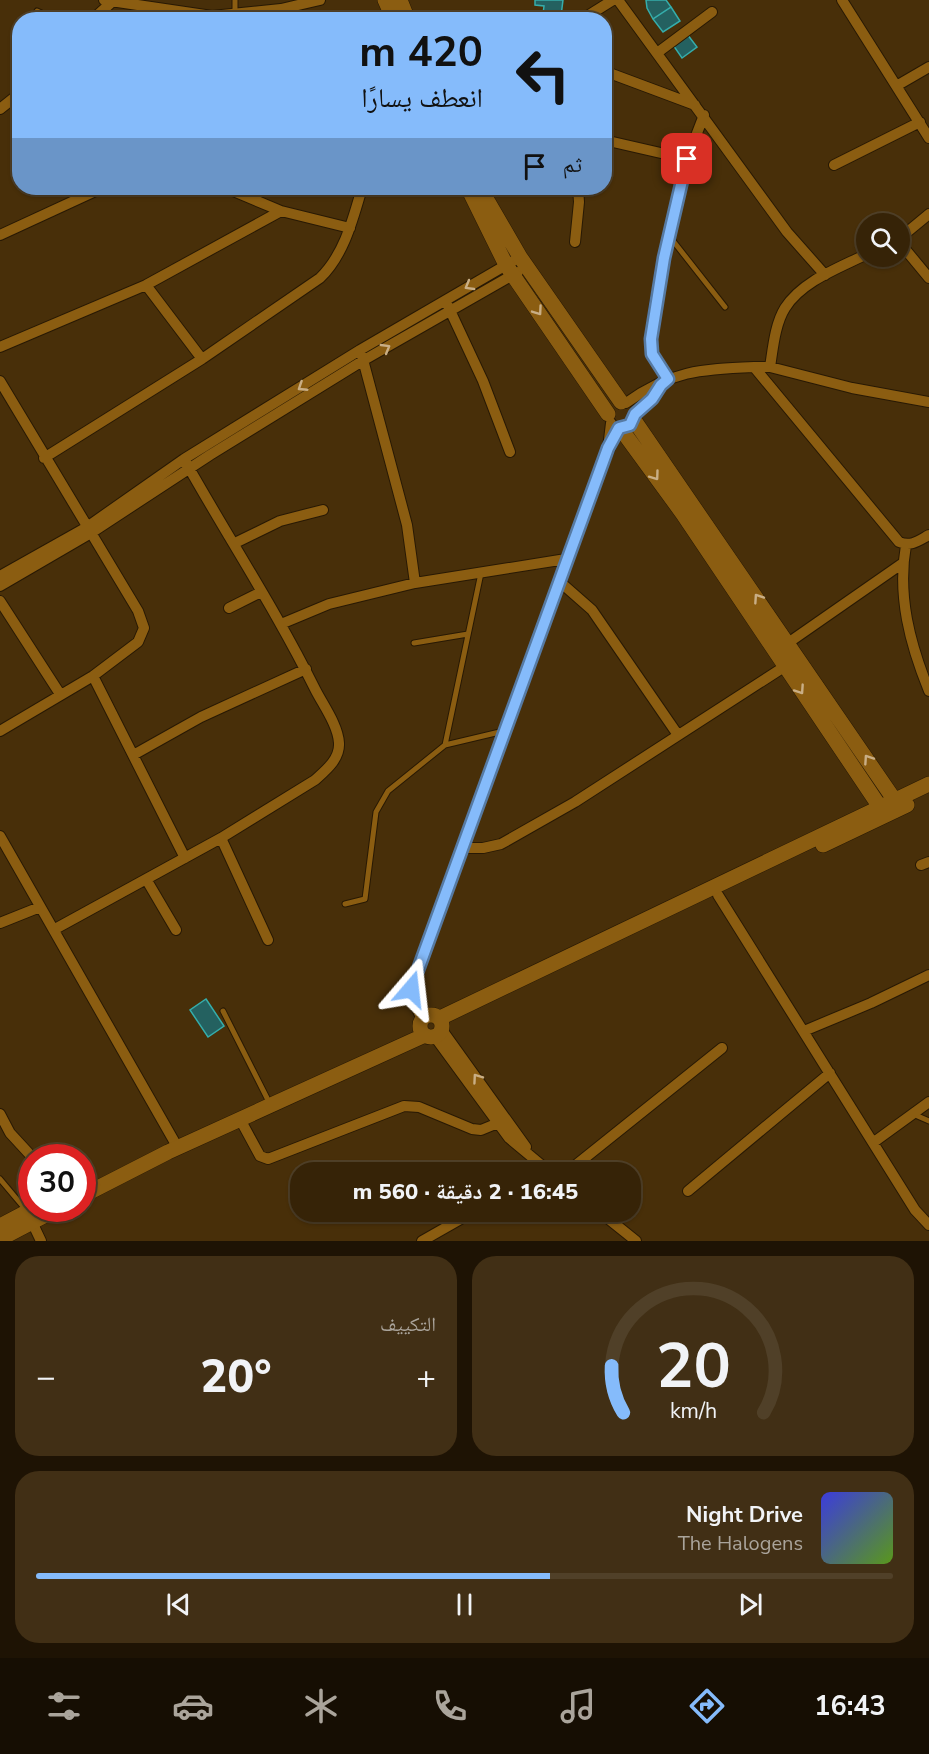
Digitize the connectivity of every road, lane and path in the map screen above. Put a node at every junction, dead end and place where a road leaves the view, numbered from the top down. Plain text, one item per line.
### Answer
1 (320, 0) edge
2 (613, 0) edge
3 (618, 0) edge
4 (842, 0) edge
5 (109, 1) edge
6 (155, 8) junction
7 (153, 12) edge
8 (184, 12) edge
9 (258, 12) edge
10 (594, 12) edge
11 (712, 12) dead end
12 (657, 53) junction
13 (929, 67) edge
14 (612, 74) edge
15 (898, 85) junction
16 (695, 105) junction
17 (704, 115) junction
18 (920, 122) junction
19 (929, 138) edge
20 (612, 142) edge
21 (687, 159) junction
22 (834, 165) dead end
23 (87, 195) edge
24 (242, 195) edge
25 (360, 195) edge
26 (472, 195) edge
27 (483, 195) edge
28 (578, 195) edge
29 (280, 211) junction
30 (929, 214) edge
31 (350, 228) junction
32 (910, 230) edge
33 (0, 235) edge
34 (669, 235) junction
35 (575, 242) dead end
36 (910, 255) edge
37 (856, 260) edge
38 (516, 266) junction
39 (825, 275) junction
40 (929, 278) edge
41 (146, 285) junction
42 (448, 305) junction
43 (725, 307) dead end
44 (0, 347) edge
45 (362, 355) junction
46 (202, 359) junction
47 (770, 367) junction
48 (754, 368) junction
49 (0, 381) edge
50 (665, 382) junction
51 (929, 402) edge
52 (622, 417) junction
53 (510, 452) dead end
54 (44, 458) junction
55 (187, 464) junction
56 (323, 510) dead end
57 (89, 530) junction
58 (929, 535) edge
59 (235, 543) junction
60 (906, 545) junction
61 (566, 559) junction
62 (903, 563) junction
63 (482, 572) junction
64 (0, 576) edge
65 (559, 581) junction
66 (415, 583) junction
67 (0, 586) edge
68 (261, 592) junction
69 (0, 601) edge
70 (229, 608) dead end
71 (281, 624) junction
72 (468, 634) junction
73 (414, 643) dead end
74 (788, 643) junction
75 (784, 667) junction
76 (306, 669) junction
77 (926, 672) edge
78 (93, 676) junction
79 (929, 691) edge
80 (60, 694) junction
81 (0, 731) edge
82 (504, 731) junction
83 (678, 735) junction
84 (445, 745) junction
85 (135, 754) junction
86 (929, 784) edge
87 (929, 795) edge
88 (898, 804) junction
89 (882, 811) junction
90 (0, 836) edge
91 (221, 838) junction
92 (462, 848) junction
93 (185, 858) junction
94 (146, 879) junction
95 (718, 895) junction
96 (345, 904) dead end
97 (40, 907) junction
98 (0, 923) edge
99 (55, 929) junction
100 (176, 930) dead end
101 (268, 940) dead end
102 (929, 975) edge
103 (223, 1011) dead end
104 (432, 1027) junction
105 (804, 1031) junction
106 (722, 1048) dead end
107 (830, 1073) junction
108 (267, 1098) junction
109 (929, 1102) edge
110 (0, 1114) edge
111 (913, 1114) junction
112 (241, 1121) junction
113 (929, 1121) edge
114 (498, 1123) junction
115 (874, 1142) junction
116 (20, 1144) edge
117 (176, 1144) junction
118 (535, 1160) joint
119 (580, 1162) edge
120 (96, 1178) edge
121 (0, 1179) edge
122 (96, 1188) edge
123 (688, 1191) dead end
124 (18, 1200) edge
125 (18, 1219) edge
126 (20, 1222) edge
127 (34, 1222) edge
128 (455, 1222) edge
129 (612, 1222) edge
130 (929, 1225) edge
131 (0, 1226) edge
132 (0, 1239) edge
133 (42, 1241) edge
134 (422, 1241) edge
135 (636, 1241) edge

1 - 9 street
2 - 10 street
3 - 12 street
4 - 15 street
5 - 6 street
6 - 7 street
6 - 8 street
11 - 12 street
12 - 16 street
13 - 15 street
14 - 16 street
15 - 18 street
16 - 17 street
17 - 21 street
17 - 39 street
18 - 19 street
18 - 22 street
20 - 21 street
21 - 34 street
23 - 33 street
24 - 29 street
25 - 31 street
26 - 38 street
27 - 38 street
28 - 35 street
29 - 31 street
29 - 41 street
30 - 32 street
31 - 46 street
34 - 43 lane
34 - 50 street
36 - 40 street
37 - 39 street
38 - 42 street
38 - 52 street
39 - 47 street
41 - 44 street
41 - 46 street
42 - 45 street
42 - 53 street
45 - 55 street
45 - 66 street
46 - 54 street
47 - 48 street
47 - 51 street
48 - 50 street
48 - 60 street
49 - 54 street
50 - 52 street
52 - 61 street
74 -> 52 street
52 -> 75 street
54 - 57 street
55 - 57 street
55 - 59 street
56 - 59 street
57 - 64 street
57 - 67 street
57 - 78 street
58 - 60 street
59 - 68 street
60 - 62 street
61 - 63 street
61 - 65 street
62 - 74 street
62 - 77 street
63 - 66 street
63 - 72 lane
65 - 82 street
65 - 83 street
66 - 71 street
68 - 70 street
68 - 71 street
69 - 80 street
71 - 76 street
72 - 73 lane
72 - 84 lane
88 -> 74 street
75 - 83 street
75 -> 89 street
76 - 85 street
76 - 91 street
77 - 79 street
78 - 80 street
78 - 85 street
80 - 81 street
82 - 84 lane
82 - 92 street
83 - 92 street
84 - 96 lane
85 - 93 street
86 - 88 street
87 - 88 street
88 - 89 street
89 - 95 street
89 - 104 street
90 - 97 street
91 - 93 street
91 - 101 street
92 - 104 street
93 - 94 street
94 - 99 street
94 - 100 street
95 - 104 street
95 - 105 street
97 - 98 street
97 - 99 street
99 - 117 street
102 - 105 street
103 - 108 lane
104 - 108 street
104 - 112 street
104 - 114 street
118 -> 104 street
105 - 107 street
106 - 119 street
107 - 115 street
107 - 123 street
108 - 117 street
109 - 111 street
110 - 116 street
111 - 113 lane
111 - 115 street
112 - 114 street
112 - 117 street
114 - 118 street
115 - 130 street
117 - 120 street
117 - 122 street
121 - 124 lane
125 - 131 street
126 - 132 street
127 - 133 street
128 - 134 street
129 - 135 street

